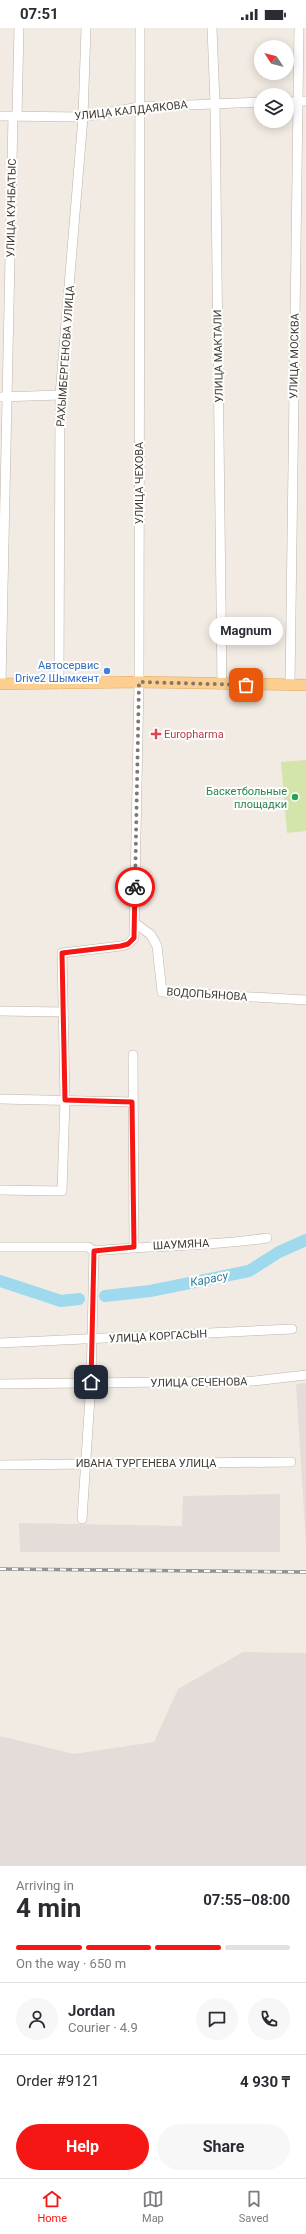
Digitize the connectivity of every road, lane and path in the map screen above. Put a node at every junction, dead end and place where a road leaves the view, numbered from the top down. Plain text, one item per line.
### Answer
1 (19, 28) edge
2 (86, 28) edge
3 (140, 28) edge
4 (212, 28) edge
5 (299, 28) edge
6 (301, 101) edge
7 (254, 102) edge
8 (215, 103) junction
9 (139, 108) junction
10 (0, 116) edge
11 (15, 116) junction
12 (83, 117) junction
13 (60, 395) junction
14 (3, 397) edge
15 (139, 682) junction
16 (1, 684) edge
17 (59, 684) junction
18 (222, 684) junction
19 (290, 685) junction
20 (306, 685) edge
21 (135, 922) junction
22 (306, 1000) edge
23 (0, 1011) edge
24 (63, 1012) junction
25 (133, 1055) dead end
26 (0, 1099) edge
27 (65, 1100) junction
28 (132, 1102) junction
29 (0, 1190) edge
30 (267, 1238) dead end
31 (0, 1247) edge
32 (134, 1247) junction
33 (91, 1249) junction
34 (292, 1329) dead end
35 (92, 1339) junction
36 (0, 1343) edge
37 (306, 1375) edge
38 (91, 1382) junction
39 (0, 1384) edge
40 (291, 1462) dead end
41 (86, 1463) junction
42 (0, 1465) edge
43 (82, 1520) dead end

1 - 11 street, УЛИЦА КУНБАТЫС
2 - 12 street, РАХЫМБЕРГЕНОВА УЛИЦА
3 - 9 street, УЛИЦА ЧЕХОВА
4 - 8 street, УЛИЦА МАКТАЛИ
5 - 6 street, УЛИЦА МОСКВА
6 - 19 street, УЛИЦА МОСКВА
7 - 8 street, УЛИЦА КАЛДАЯКОВА
8 - 9 street, УЛИЦА КАЛДАЯКОВА
8 - 18 street, УЛИЦА МАКТАЛИ
9 - 12 street, УЛИЦА КАЛДАЯКОВА
9 - 15 street, УЛИЦА ЧЕХОВА
10 - 11 street, УЛИЦА КАЛДАЯКОВА
11 - 12 street, УЛИЦА КАЛДАЯКОВА
11 - 14 street, УЛИЦА КУНБАТЫС
12 - 13 street, РАХЫМБЕРГЕНОВА УЛИЦА
13 - 14 street
13 - 17 street, РАХЫМБЕРГЕНОВА УЛИЦА
14 - 16 street, УЛИЦА КУНБАТЫС
15 - 17 main road
15 - 18 main road
15 - 21 street, УЛИЦА ЧЕХОВА
16 - 17 main road
18 - 19 main road
19 - 20 main road
21 - 22 street, ВОДОПЬЯНОВА
21 - 24 street, УЛИЦА ЧЕХОВА
23 - 24 street
24 - 27 street
25 - 28 street
26 - 27 street
27 - 28 street
27 - 29 street
28 - 32 street
30 - 32 street, ШАУМЯНА
31 - 33 street, ШАУМЯНА
32 - 33 street, ШАУМЯНА
33 - 35 street
34 - 35 street, УЛИЦА КОРГАСЫН
35 - 36 street, УЛИЦА КОРГАСЫН
35 - 38 street
37 - 38 street, УЛИЦА СЕЧЕНОВА
38 - 39 street, УЛИЦА СЕЧЕНОВА
38 - 41 street
40 - 41 street, ИВАНА ТУРГЕНЕВА УЛИЦА
41 - 42 street, ИВАНА ТУРГЕНЕВА УЛИЦА
41 - 43 street

